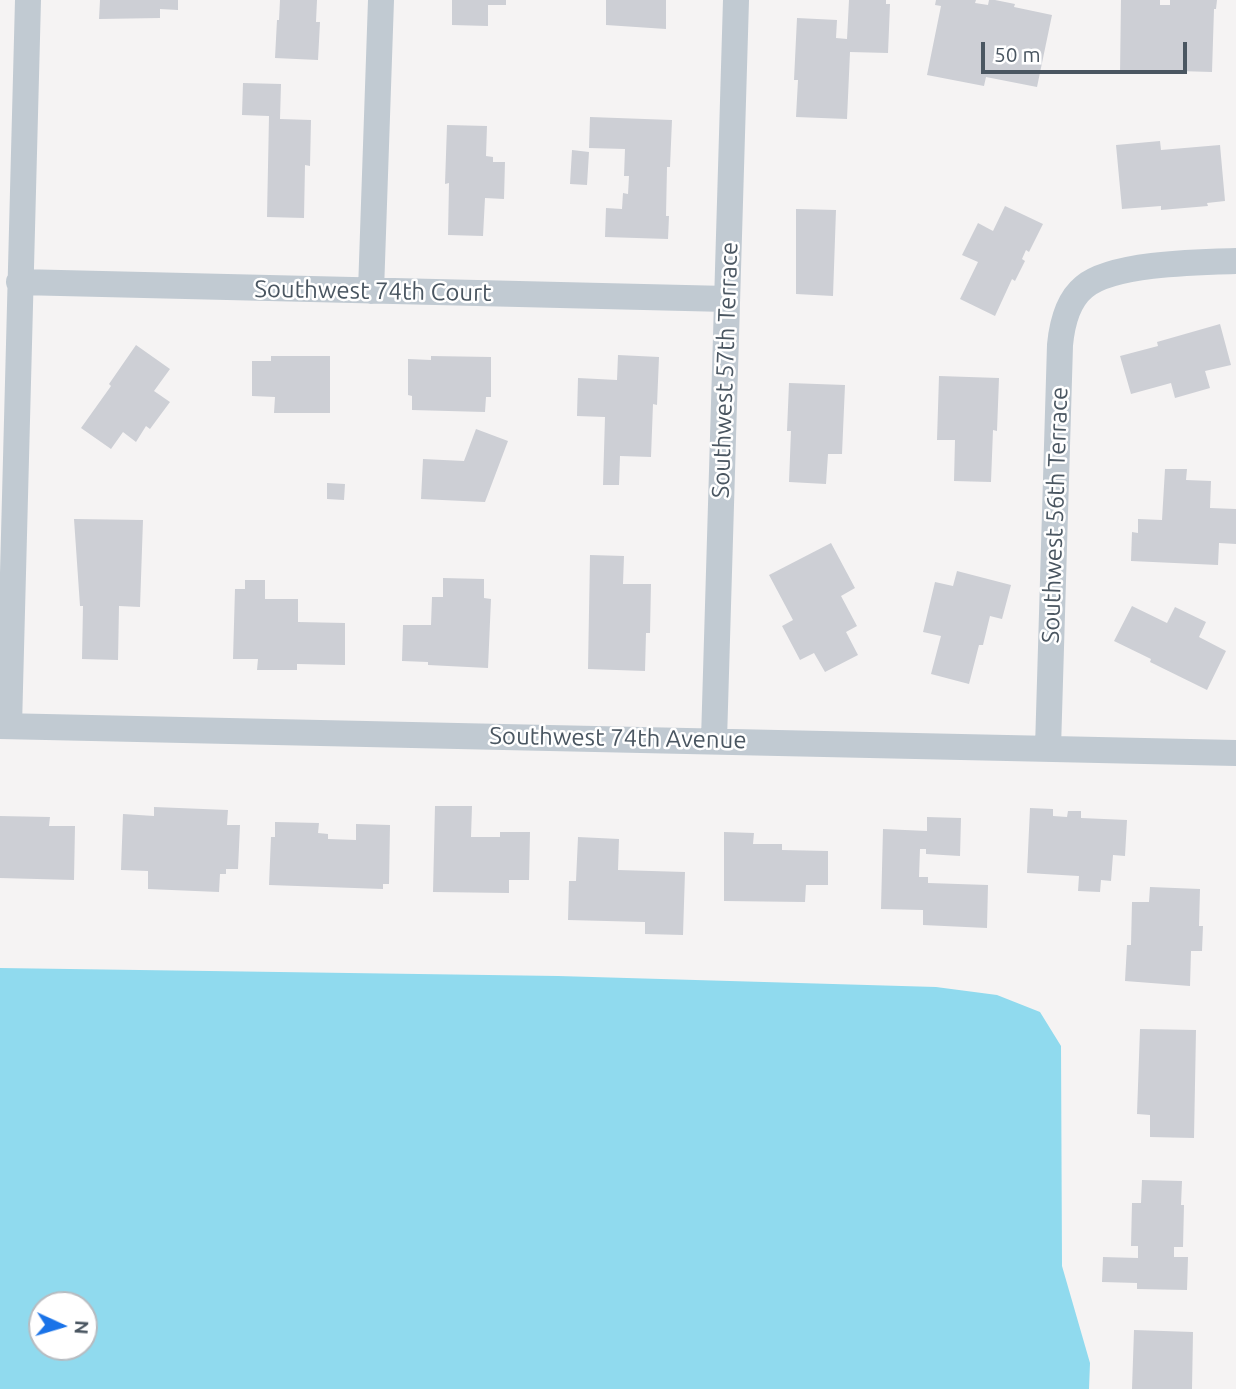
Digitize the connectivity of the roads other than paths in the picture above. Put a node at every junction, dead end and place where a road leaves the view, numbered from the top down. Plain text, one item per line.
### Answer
1 (28, 0) edge
2 (382, 0) edge
3 (736, 0) edge
4 (1236, 261) edge
5 (19, 282) junction
6 (371, 291) junction
7 (727, 299) junction
8 (4, 726) edge
9 (714, 740) junction
10 (1048, 748) junction
11 (1236, 753) edge

1 - 5 street
2 - 6 street
3 - 7 street, Southwest 57th Terrace
4 - 10 street, Southwest 56th Terrace
5 - 6 street, Southwest 74th Court
5 - 8 street
6 - 7 street, Southwest 74th Court
7 - 9 street, Southwest 57th Terrace
8 - 9 street, Southwest 74th Avenue
9 - 10 street, Southwest 74th Avenue
10 - 11 street, Southwest 74th Avenue

